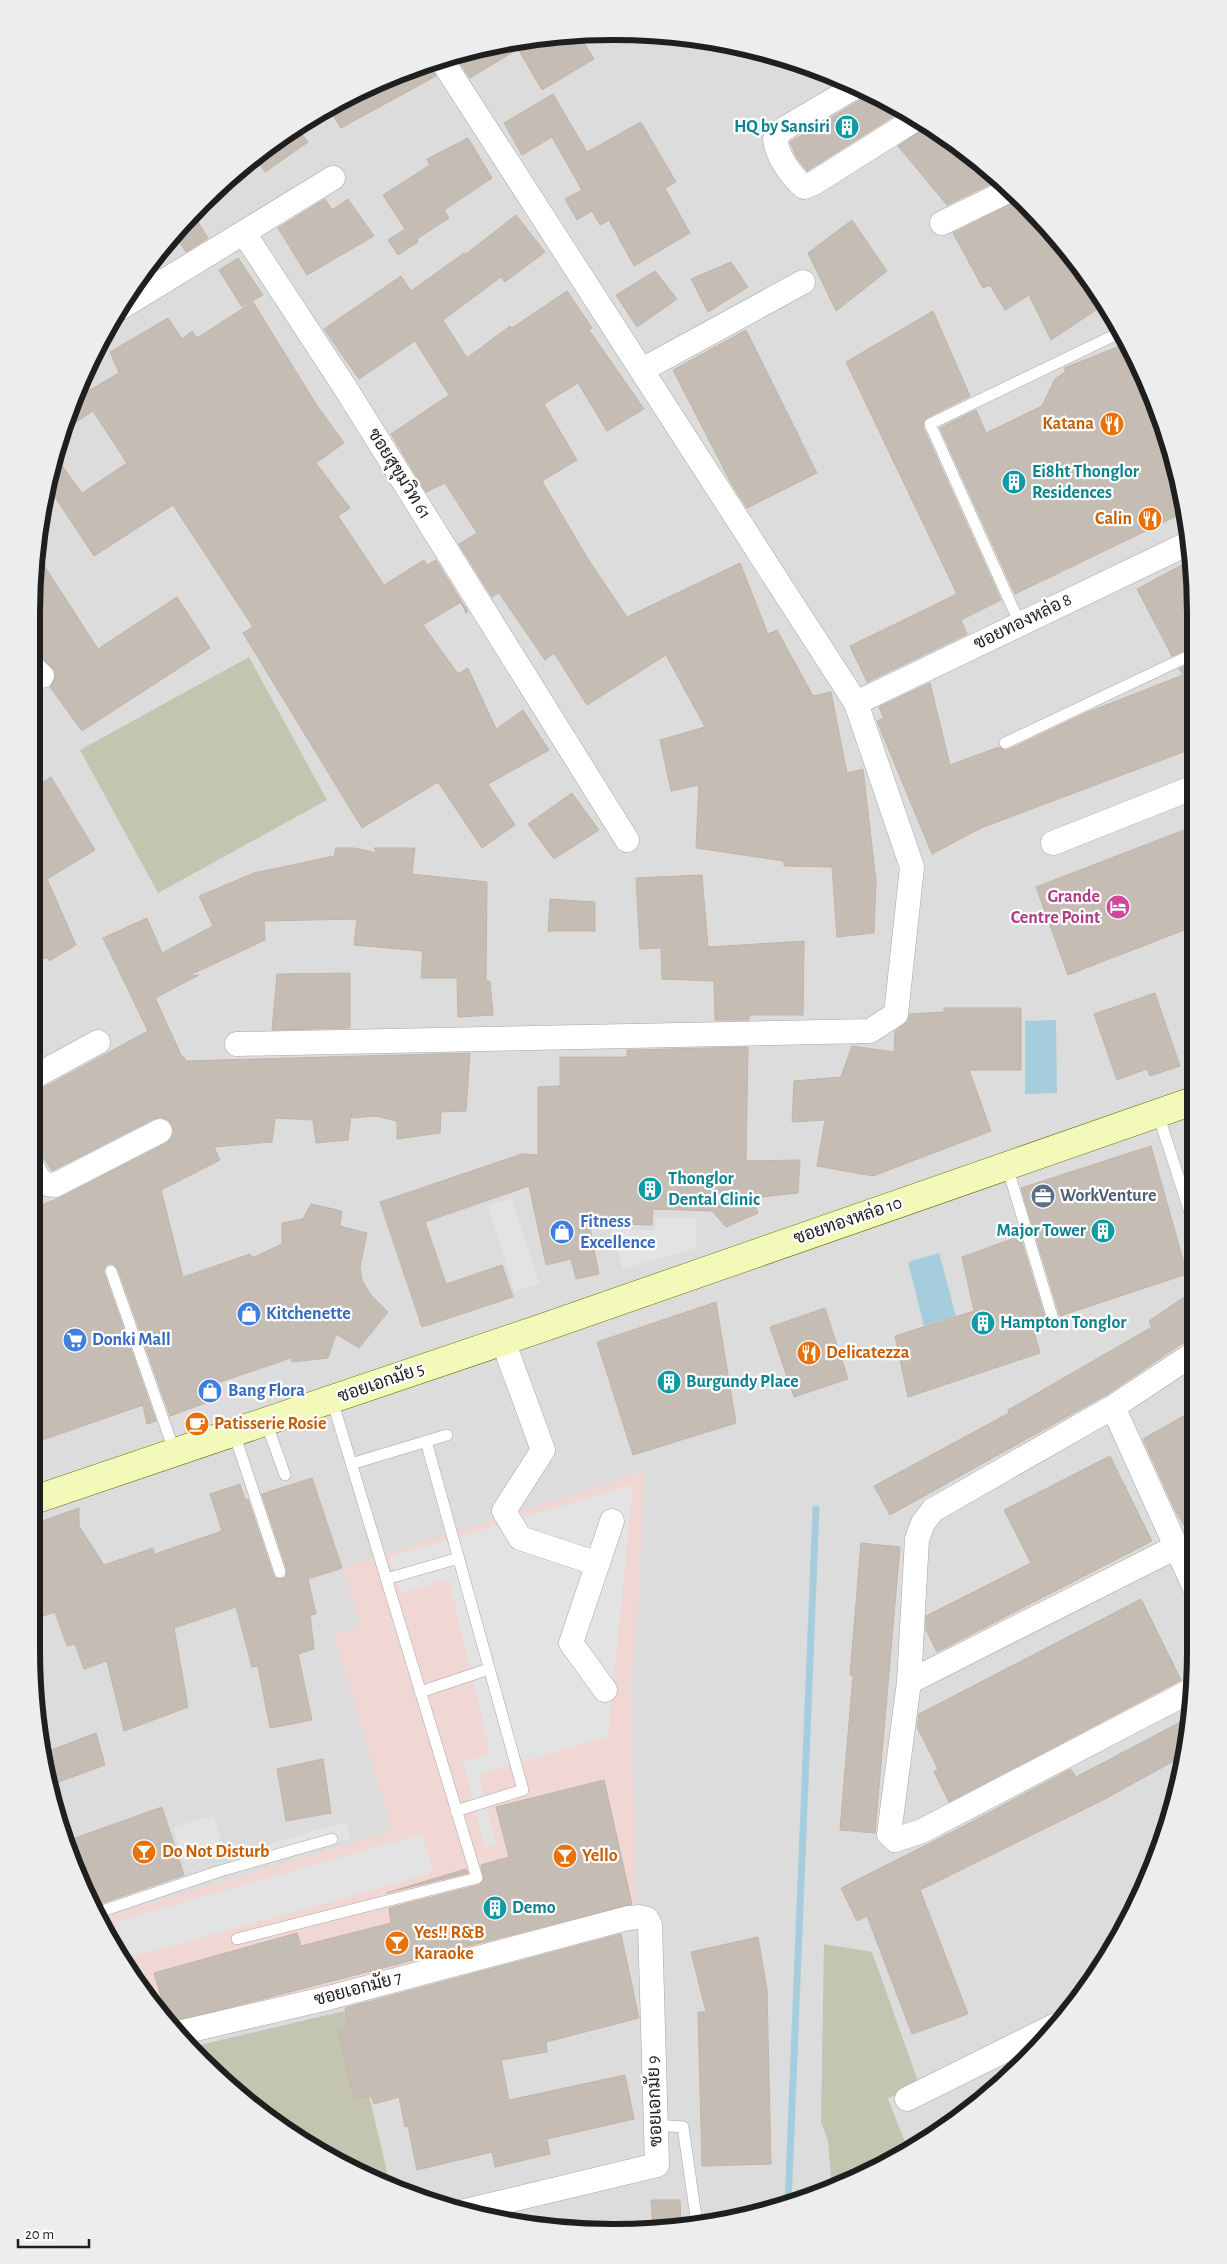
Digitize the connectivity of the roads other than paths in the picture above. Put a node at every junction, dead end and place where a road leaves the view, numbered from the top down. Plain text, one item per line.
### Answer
1 (445, 65) edge
2 (848, 91) edge
3 (909, 123) edge
4 (333, 178) dead end
5 (1004, 193) edge
6 (942, 223) dead end
7 (244, 233) junction
8 (803, 282) dead end
9 (134, 299) edge
10 (1114, 335) edge
11 (642, 370) junction
12 (1183, 546) edge
13 (1020, 624) junction
14 (1187, 657) edge
15 (856, 703) junction
16 (1005, 743) dead end
17 (1187, 790) edge
18 (627, 840) dead end
19 (1053, 843) dead end
20 (98, 1042) dead end
21 (237, 1044) dead end
22 (40, 1074) edge
23 (1187, 1103) edge
24 (1158, 1114) junction
25 (160, 1131) dead end
26 (1007, 1166) junction
27 (40, 1182) edge
28 (1187, 1203) edge
29 (111, 1271) dead end
30 (1055, 1326) dead end
31 (503, 1341) junction
32 (1187, 1358) edge
33 (332, 1400) junction
34 (1114, 1407) junction
35 (266, 1422) junction
36 (234, 1433) junction
37 (447, 1435) dead end
38 (426, 1441) junction
39 (175, 1453) junction
40 (351, 1464) junction
41 (285, 1475) dead end
42 (40, 1498) edge
43 (612, 1520) dead end
44 (1176, 1547) junction
45 (458, 1558) junction
46 (598, 1564) junction
47 (1187, 1571) edge
48 (280, 1572) dead end
49 (386, 1579) junction
50 (489, 1669) junction
51 (909, 1682) junction
52 (605, 1690) dead end
53 (420, 1692) junction
54 (1185, 1693) edge
55 (456, 1811) junction
56 (332, 1838) dead end
57 (103, 1911) edge
58 (650, 1925) joint
59 (237, 1939) dead end
60 (184, 2032) edge
61 (1042, 2032) edge
62 (907, 2099) dead end
63 (656, 2125) junction
64 (480, 2208) edge
65 (696, 2218) edge

1 - 11 street
2 - 3 street
4 - 7 street
5 - 6 street
7 - 9 street
7 - 18 street, ซอยสุขุมวิท 61
8 - 11 street
10 - 13 lane
11 - 15 street
12 - 13 street, ซอยทองหล่อ 8
13 - 15 street, ซอยทองหล่อ 8
14 - 16 lane
15 - 21 street
17 - 19 street
20 - 22 street
23 - 24 street, ซอยทองหล่อ 10
24 - 26 street, ซอยทองหล่อ 10
24 - 28 lane
25 - 27 street
26 - 30 lane
26 - 31 street, ซอยทองหล่อ 10
29 - 39 lane
31 - 33 street, ซอยเอกมัย 5
31 - 46 street
32 - 34 street
33 - 35 street, ซอยเอกมัย 5
33 - 40 lane
34 - 44 street
34 - 51 street
35 - 36 street, ซอยเอกมัย 5
35 - 41 lane
36 - 39 street, ซอยเอกมัย 5
36 - 48 lane
37 - 38 lane
38 - 40 lane
38 - 45 lane
39 - 42 street, ซอยเอกมัย 5
40 - 49 lane
43 - 46 street
44 - 47 street
44 - 51 street
45 - 49 lane
45 - 50 lane
46 - 52 street
49 - 53 lane
50 - 53 lane
50 - 55 lane
51 - 54 street
53 - 55 lane
55 - 59 lane
56 - 57 lane
58 - 60 street, ซอยเอกมัย 7
58 - 63 street, ซอยเอกมัย 9
61 - 62 street
63 - 64 street, ซอยเอกมัย 9
63 - 65 lane

